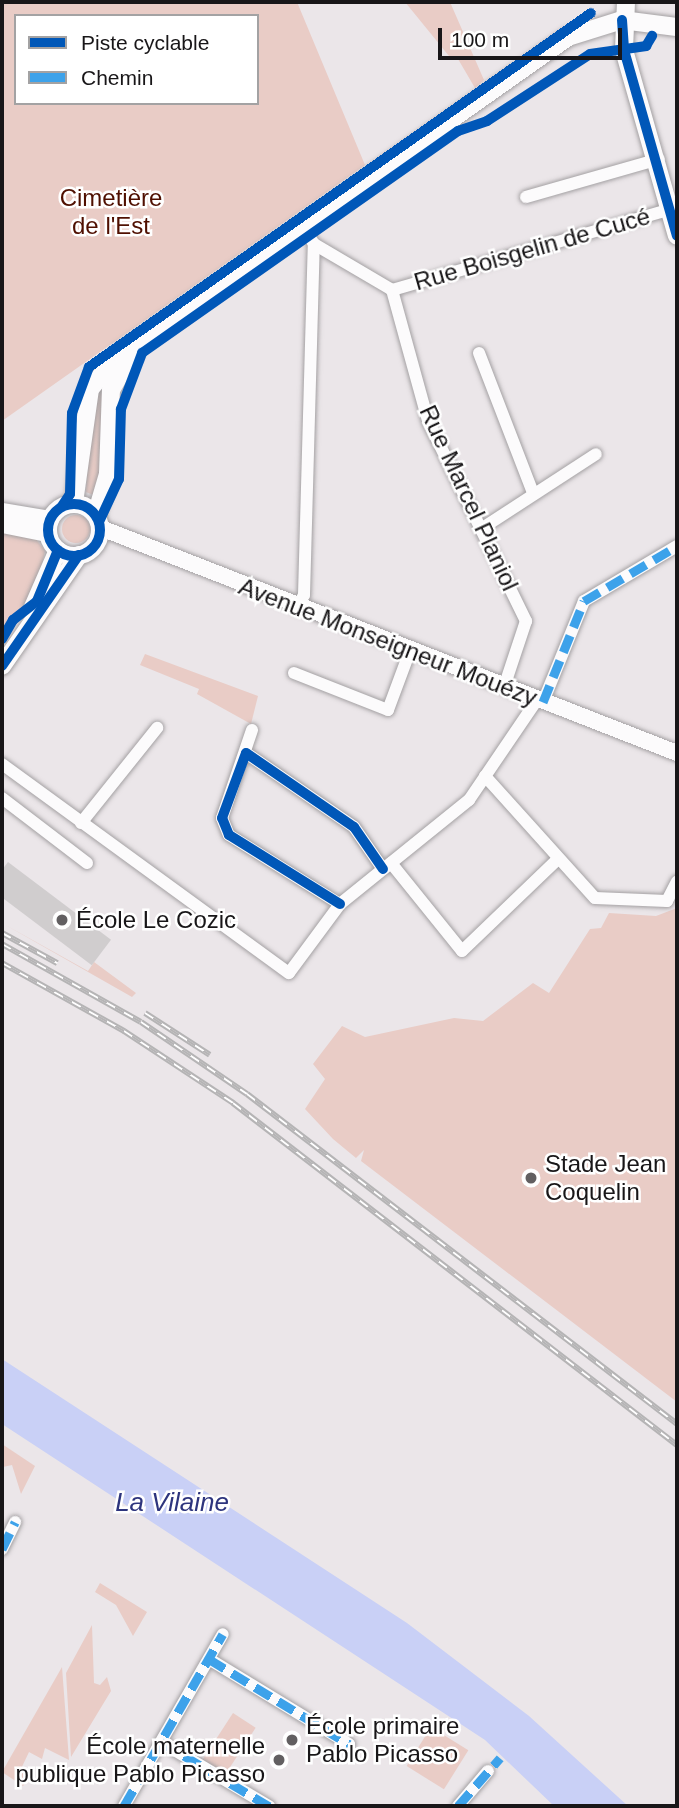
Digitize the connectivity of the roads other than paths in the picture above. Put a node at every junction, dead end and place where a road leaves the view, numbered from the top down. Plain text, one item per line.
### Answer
1 (615, 2) edge
2 (624, 11) edge
3 (677, 27) edge
4 (659, 159) junction
5 (526, 197) dead end
6 (671, 209) junction
7 (303, 228) junction
8 (677, 236) edge
9 (314, 244) junction
10 (392, 290) junction
11 (150, 335) junction
12 (479, 354) dead end
13 (596, 454) dead end
14 (533, 493) junction
15 (74, 503) junction
16 (2, 511) edge
17 (99, 522) junction
18 (2, 525) edge
19 (50, 526) junction
20 (481, 528) junction
21 (677, 546) edge
22 (58, 550) junction
23 (79, 555) junction
24 (297, 608) junction
25 (410, 651) junction
26 (2, 653) edge
27 (2, 666) edge
28 (294, 673) dead end
29 (504, 687) junction
30 (540, 701) junction
31 (157, 728) dead end
32 (252, 730) dead end
33 (246, 753) junction
34 (677, 753) edge
35 (2, 764) edge
36 (485, 776) junction
37 (2, 797) edge
38 (81, 823) junction
39 (558, 859) junction
40 (87, 863) dead end
41 (387, 866) junction
42 (677, 881) edge
43 (340, 904) junction
44 (15, 1522) dead end
45 (2, 1549) edge
46 (223, 1634) dead end
47 (209, 1659) junction
48 (161, 1742) junction
49 (349, 1744) dead end
50 (488, 1771) dead end
51 (124, 1806) edge
52 (269, 1806) edge
53 (458, 1806) edge

1 - 2 main road
2 - 3 main road
2 - 4 main road
2 - 7 main road
4 - 5 street
4 - 6 main road
6 - 8 main road
6 - 10 street, Rue Boisgelin de Cucé
7 - 9 street
7 - 11 main road
9 - 10 street
9 - 24 street
10 - 20 street, Rue Marcel Planiol
11 - 15 main road
11 - 17 main road
12 - 14 street
13 - 14 street
14 - 20 street
15 - 17 main road
15 - 19 main road
16 - 19 street
17 - 23 main road
17 - 24 street, Avenue Monseigneur Mouézy
18 - 19 street
19 - 22 main road
20 - 29 street, Rue Marcel Planiol
21 - 30 street
22 - 23 main road
22 - 26 main road
23 - 27 main road
24 - 25 street, Avenue Monseigneur Mouézy
25 - 28 street
25 - 29 street, Avenue Monseigneur Mouézy
29 - 30 street, Avenue Monseigneur Mouézy
30 - 34 street, Avenue Monseigneur Mouézy
30 - 36 street
31 - 38 street
32 - 33 street
33 - 41 street
33 - 43 street
35 - 38 street
36 - 39 street
36 - 41 street
37 - 40 street
38 - 43 street
39 - 41 street
39 - 42 street
41 - 43 street
44 - 45 street
46 - 47 street
47 - 48 street
47 - 49 street
48 - 51 street
48 - 52 street
50 - 53 street

